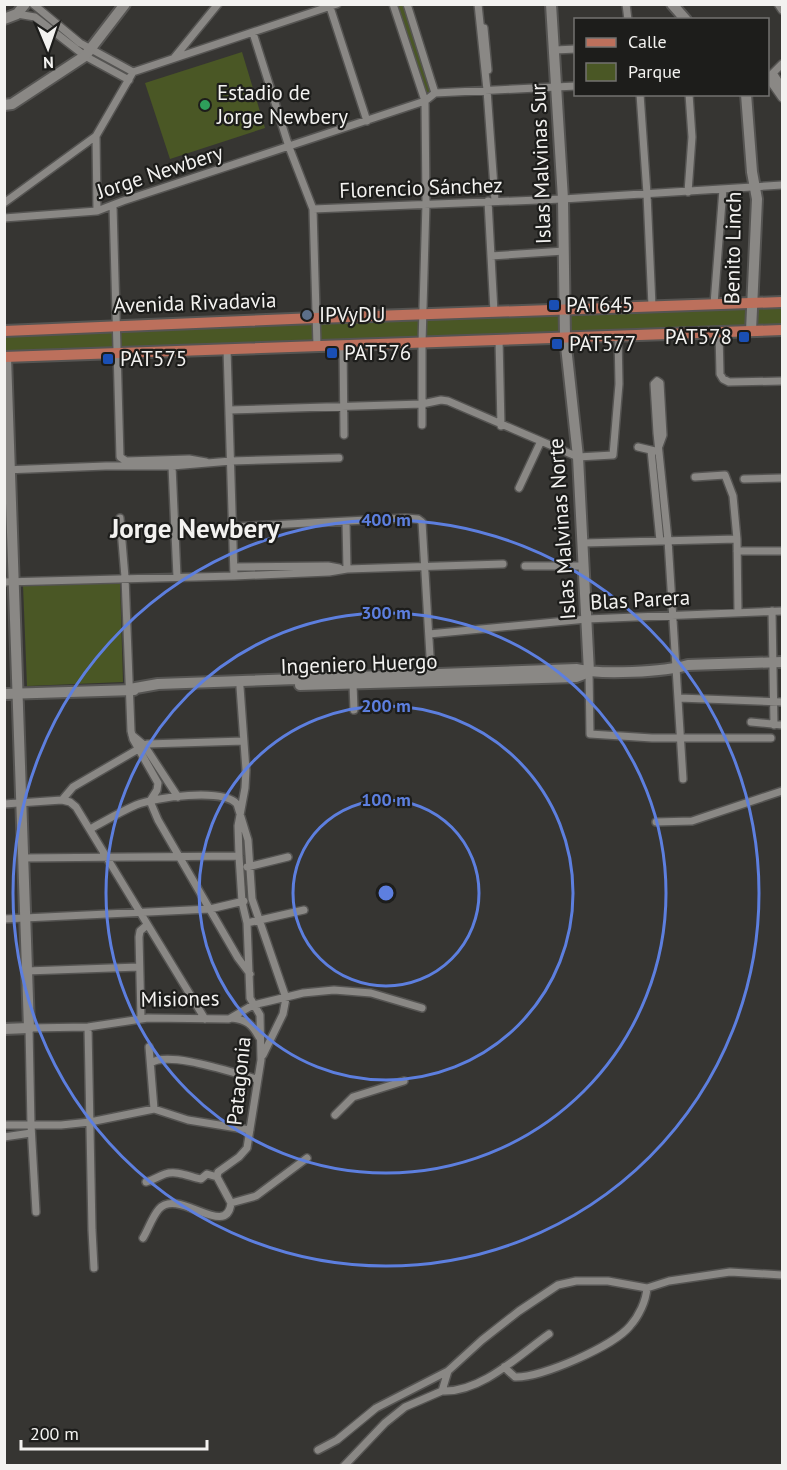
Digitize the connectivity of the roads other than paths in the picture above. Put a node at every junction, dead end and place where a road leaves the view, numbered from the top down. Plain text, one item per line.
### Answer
1 (25, 4) edge
2 (33, 4) edge
3 (125, 4) edge
4 (218, 4) edge
5 (393, 4) edge
6 (407, 4) edge
7 (479, 4) edge
8 (551, 4) edge
9 (672, 4) edge
10 (777, 4) edge
11 (332, 5) edge
12 (783, 10) edge
13 (17, 14) junction
14 (684, 18) edge
15 (4, 19) edge
16 (253, 33) junction
17 (574, 49) edge
18 (555, 50) junction
19 (87, 53) junction
20 (173, 59) junction
21 (783, 64) edge
22 (133, 72) junction
23 (770, 76) edge
24 (129, 80) junction
25 (574, 86) edge
26 (557, 87) junction
27 (783, 87) edge
28 (487, 90) junction
29 (435, 93) junction
30 (640, 96) edge
31 (689, 96) edge
32 (746, 96) edge
33 (783, 98) edge
34 (425, 101) junction
35 (4, 105) edge
36 (367, 121) junction
37 (96, 136) junction
38 (289, 147) junction
39 (783, 185) edge
40 (755, 187) junction
41 (723, 189) junction
42 (688, 192) junction
43 (647, 194) junction
44 (563, 199) junction
45 (491, 201) junction
46 (4, 203) edge
47 (426, 203) junction
48 (113, 206) junction
49 (313, 208) junction
50 (97, 211) junction
51 (4, 218) edge
52 (564, 251) junction
53 (491, 256) junction
54 (783, 302) edge
55 (752, 303) junction
56 (714, 304) junction
57 (652, 306) junction
58 (565, 309) junction
59 (494, 312) junction
60 (423, 314) junction
61 (316, 318) junction
62 (565, 322) joint
63 (115, 326) junction
64 (783, 330) edge
65 (4, 331) edge
66 (752, 331) junction
67 (719, 332) junction
68 (618, 335) junction
69 (565, 337) junction
70 (498, 339) junction
71 (422, 343) junction
72 (343, 345) junction
73 (317, 346) junction
74 (227, 349) junction
75 (116, 352) junction
76 (5, 357) edge
77 (783, 381) edge
78 (422, 404) junction
79 (343, 407) junction
80 (229, 410) junction
81 (422, 425) dead end
82 (501, 426) junction
83 (344, 435) dead end
84 (541, 441) junction
85 (638, 447) dead end
86 (657, 449) junction
87 (578, 457) junction
88 (339, 458) dead end
89 (231, 461) junction
90 (206, 462) junction
91 (172, 466) junction
92 (7, 470) edge
93 (696, 477) dead end
94 (783, 478) edge
95 (744, 479) dead end
96 (519, 488) dead end
97 (120, 518) dead end
98 (345, 522) junction
99 (232, 527) junction
100 (737, 539) junction
101 (664, 540) junction
102 (583, 543) junction
103 (737, 551) junction
104 (783, 551) edge
105 (503, 564) dead end
106 (425, 566) junction
107 (525, 566) dead end
108 (584, 566) junction
109 (234, 567) junction
110 (347, 569) junction
111 (234, 576) junction
112 (125, 577) junction
113 (177, 577) junction
114 (9, 582) edge
115 (772, 611) junction
116 (783, 611) edge
117 (738, 612) junction
118 (673, 615) junction
119 (587, 619) junction
120 (429, 634) junction
121 (778, 665) edge
122 (677, 669) junction
123 (589, 672) junction
124 (431, 674) junction
125 (353, 684) junction
126 (240, 687) junction
127 (130, 689) junction
128 (17, 693) junction
129 (4, 694) edge
130 (679, 698) junction
131 (774, 701) junction
132 (783, 702) edge
133 (354, 710) dead end
134 (751, 722) dead end
135 (774, 724) junction
136 (783, 725) edge
137 (682, 737) junction
138 (771, 738) dead end
139 (244, 741) junction
140 (141, 746) junction
141 (683, 779) dead end
142 (783, 791) edge
143 (178, 797) junction
144 (62, 800) junction
145 (150, 801) junction
146 (21, 803) junction
147 (4, 804) edge
148 (241, 812) junction
149 (656, 822) dead end
150 (90, 829) junction
151 (107, 856) junction
152 (180, 856) junction
153 (239, 856) junction
154 (288, 857) dead end
155 (24, 858) junction
156 (250, 866) junction
157 (240, 869) junction
158 (252, 899) junction
159 (242, 902) junction
160 (210, 909) junction
161 (304, 909) dead end
162 (140, 913) junction
163 (25, 918) junction
164 (4, 919) edge
165 (260, 921) junction
166 (248, 924) junction
167 (147, 925) junction
168 (139, 967) junction
169 (27, 970) junction
170 (250, 974) junction
171 (286, 998) junction
172 (253, 1005) junction
173 (422, 1008) dead end
174 (141, 1018) junction
175 (232, 1018) junction
176 (205, 1019) junction
177 (88, 1027) junction
178 (29, 1028) junction
179 (4, 1029) edge
180 (261, 1042) junction
181 (149, 1047) dead end
182 (261, 1059) junction
183 (151, 1064) junction
184 (257, 1080) junction
185 (404, 1081) dead end
186 (154, 1109) junction
187 (335, 1115) dead end
188 (90, 1122) junction
189 (4, 1125) edge
190 (31, 1129) junction
191 (250, 1130) junction
192 (4, 1137) edge
193 (307, 1158) dead end
194 (217, 1177) junction
195 (146, 1182) dead end
196 (231, 1203) junction
197 (36, 1212) dead end
198 (143, 1238) dead end
199 (94, 1268) dead end
200 (783, 1275) edge
201 (647, 1288) junction
202 (549, 1334) dead end
203 (504, 1367) junction
204 (448, 1371) junction
205 (442, 1391) junction
206 (318, 1450) dead end
207 (344, 1466) edge

1 - 13 street
2 - 19 street
3 - 19 street
4 - 20 street
5 - 34 street
6 - 29 street
7 - 28 street
8 - 18 street, Islas Malvinas Sur
9 - 14 street
10 - 12 street
11 - 16 street
11 - 36 street
13 - 15 street
13 - 19 street
16 - 20 street
16 - 38 street
17 - 18 street
18 - 26 street, Islas Malvinas Sur
19 - 22 street
19 - 24 street
19 - 35 street
20 - 22 street
21 - 23 street
22 - 24 street
23 - 27 street
23 - 33 street
24 - 37 street
25 - 26 street
26 - 28 street
26 - 44 street, Islas Malvinas Sur
28 - 29 street
28 - 45 street
29 - 34 street, Jorge Newbery
30 - 43 street
31 - 42 street
32 - 40 street, Benito Linch
34 - 36 street, Jorge Newbery
34 - 47 street
36 - 38 street, Jorge Newbery
37 - 46 street
37 - 50 street
38 - 48 street, Jorge Newbery
38 - 49 street
39 - 40 street, Florencio Sánchez
40 - 41 street, Florencio Sánchez
40 - 55 street, Benito Linch
41 - 42 street, Florencio Sánchez
41 - 56 street
42 - 43 street, Florencio Sánchez
43 - 44 street, Florencio Sánchez
43 - 57 street
44 - 45 street, Florencio Sánchez
44 - 52 street, Islas Malvinas Sur
45 - 47 street, Florencio Sánchez
45 - 53 street
47 - 49 street, Florencio Sánchez
47 - 60 street
48 - 50 street, Jorge Newbery
48 - 63 street
49 - 61 street
50 - 51 street, Jorge Newbery
52 - 53 street
52 - 58 street, Islas Malvinas Sur
53 - 59 street
54 - 55 main road, Avenida Rivadavia
55 - 56 main road, Avenida Rivadavia
55 - 66 street, Benito Linch
56 - 57 main road, Avenida Rivadavia
57 - 58 main road, Avenida Rivadavia
58 - 59 main road, Avenida Rivadavia
58 - 62 street, Islas Malvinas Sur
59 - 60 main road, Avenida Rivadavia
60 - 61 main road, Avenida Rivadavia
60 - 71 street
61 - 63 main road, Avenida Rivadavia
61 - 73 street
62 - 69 street, Islas Malvinas Norte
63 - 65 main road, Avenida Rivadavia
63 - 75 street
64 - 66 main road
66 - 67 main road
67 - 68 main road
67 - 77 street
68 - 69 main road
68 - 87 street
69 - 70 main road
69 - 87 street, Islas Malvinas Norte
70 - 71 main road
70 - 82 street
71 - 72 main road
71 - 78 street
72 - 73 main road
72 - 79 street
73 - 74 main road
74 - 75 main road
74 - 80 street
75 - 76 main road
75 - 90 street
76 - 92 street
78 - 79 street
78 - 81 street
78 - 82 street
79 - 80 street
79 - 83 street
80 - 89 street
82 - 84 street
84 - 87 street
84 - 96 street
85 - 86 street
86 - 86 street
86 - 101 street
87 - 102 street, Islas Malvinas Norte
88 - 89 street
89 - 90 street
89 - 99 street
90 - 91 street
91 - 92 street
91 - 113 street
92 - 114 street
93 - 100 street
94 - 95 street
97 - 112 street
98 - 99 street
98 - 106 street
98 - 110 street
99 - 109 street
100 - 101 street
100 - 103 street
101 - 102 street
101 - 118 street
102 - 108 street, Islas Malvinas Norte
103 - 104 street
103 - 117 street
105 - 106 street
106 - 110 street
106 - 120 street
107 - 108 street
108 - 119 street, Islas Malvinas Norte
109 - 110 street
109 - 111 street
110 - 111 street
111 - 113 street
112 - 113 street
112 - 114 street
112 - 127 street
114 - 128 street
115 - 116 street, Blas Parera
115 - 117 street, Blas Parera
115 - 121 street
117 - 118 street, Blas Parera
118 - 119 street, Blas Parera
118 - 122 street
119 - 120 street, Blas Parera
119 - 123 street, Islas Malvinas Norte
120 - 124 street
121 - 122 street, Ingeniero Huergo
121 - 131 street
122 - 123 street, Ingeniero Huergo
122 - 130 street
123 - 124 street, Ingeniero Huergo
123 - 125 street, Ingeniero Huergo
123 - 137 street, Islas Malvinas Norte
124 - 127 street, Ingeniero Huergo
125 - 126 street, Ingeniero Huergo
125 - 133 street
126 - 127 street, Ingeniero Huergo
126 - 139 street, Patagonia
127 - 128 street, Ingeniero Huergo
127 - 140 street
128 - 129 street, Ingeniero Huergo
128 - 146 street
130 - 131 street
130 - 137 street
131 - 132 street
131 - 135 street
134 - 135 street
135 - 136 street
137 - 138 street
137 - 141 street
139 - 140 street
139 - 148 street, Patagonia
140 - 143 street
140 - 144 street
140 - 145 street
142 - 149 street
143 - 145 street
143 - 148 street
144 - 146 street
144 - 150 street
145 - 150 street
145 - 152 street
146 - 147 street
146 - 155 street
148 - 153 street, Patagonia
148 - 156 street
150 - 151 street
151 - 152 street
151 - 155 street
151 - 162 street
152 - 153 street
152 - 160 street
153 - 157 street, Patagonia
154 - 156 street
155 - 163 street
156 - 157 street
156 - 158 street
157 - 159 street, Patagonia
158 - 159 street
158 - 165 street
159 - 160 street
159 - 166 street, Patagonia
160 - 162 street
160 - 170 street
161 - 165 street
162 - 163 street
162 - 167 street
163 - 164 street
163 - 169 street
165 - 166 street
165 - 171 street
166 - 170 street, Patagonia
167 - 168 street
167 - 176 street
168 - 169 street
168 - 174 street
169 - 178 street
170 - 172 street, Patagonia
171 - 172 street, Misiones
171 - 173 street, Misiones
171 - 182 street
172 - 175 street, Misiones
172 - 180 street, Patagonia
174 - 176 street, Misiones
174 - 177 street, Misiones
175 - 176 street, Misiones
175 - 180 street
177 - 178 street, Misiones
177 - 188 street
178 - 179 street, Misiones
178 - 190 street
180 - 182 street, Patagonia
181 - 183 street
182 - 184 street, Patagonia
183 - 184 street
183 - 186 street
184 - 191 street, Patagonia
185 - 187 street
186 - 188 street
186 - 191 street
188 - 190 street
188 - 199 street
189 - 190 street
190 - 192 street
190 - 197 street
191 - 194 street, Patagonia
193 - 196 street
194 - 195 street
194 - 196 street
196 - 198 street
200 - 201 street
201 - 203 street
201 - 204 street
202 - 203 street
203 - 205 street
204 - 205 street
204 - 206 street
205 - 207 street

